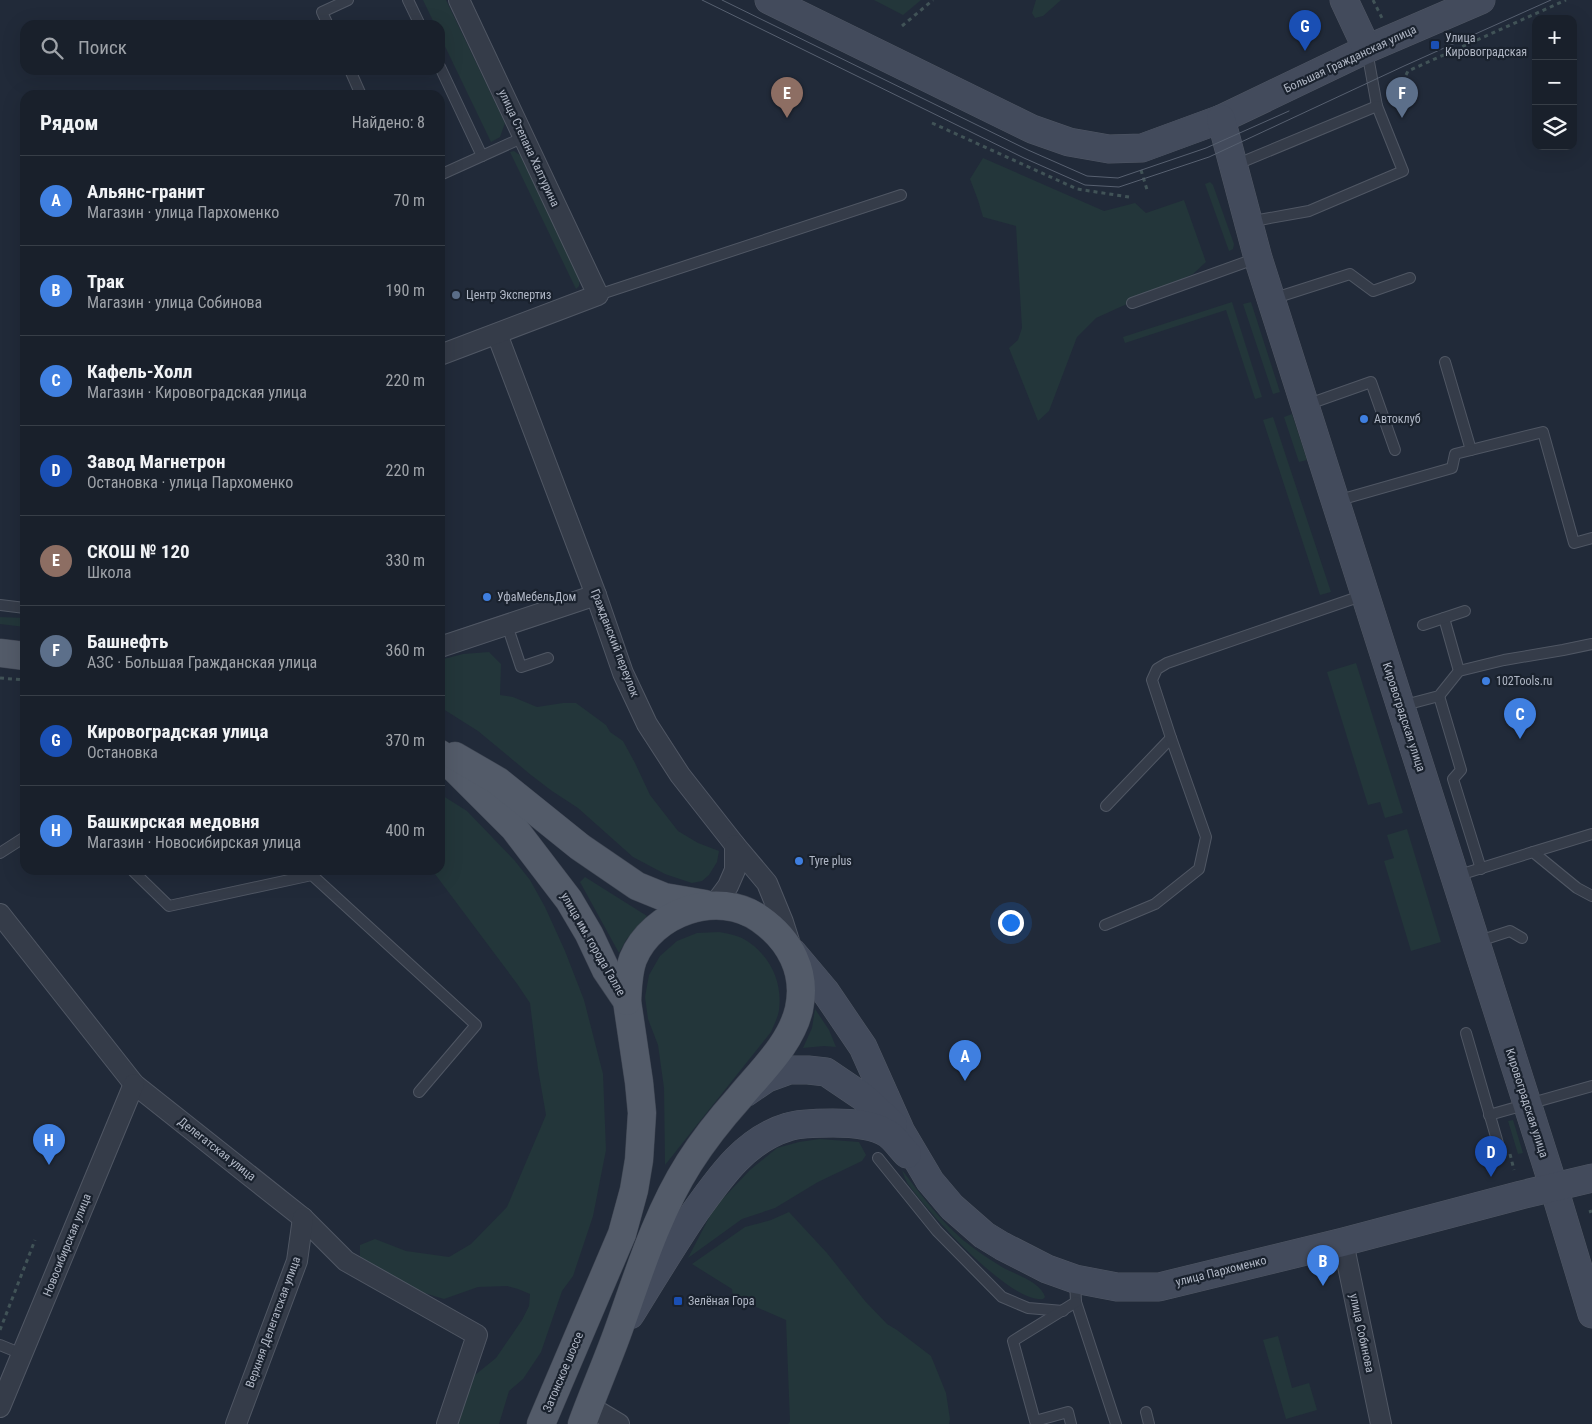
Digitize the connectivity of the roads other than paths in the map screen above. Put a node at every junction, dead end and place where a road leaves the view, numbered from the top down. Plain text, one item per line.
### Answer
1 (348, 0) edge
2 (408, 0) edge
3 (459, 0) edge
4 (769, 0) edge
5 (1344, 0) edge
6 (1481, 0) edge
7 (326, 20) edge
8 (418, 20) edge
9 (1367, 49) junction
10 (352, 75) edge
11 (443, 75) edge
12 (360, 90) edge
13 (1377, 106) junction
14 (1221, 119) junction
15 (524, 137) junction
16 (482, 156) junction
17 (1233, 165) junction
18 (445, 173) edge
19 (901, 194) dead end
20 (1249, 224) junction
21 (1258, 258) junction
22 (1410, 278) dead end
23 (598, 295) junction
24 (1271, 300) junction
25 (1132, 303) dead end
26 (497, 334) junction
27 (445, 354) edge
28 (1445, 362) dead end
29 (1305, 405) junction
30 (1395, 450) dead end
31 (1471, 450) junction
32 (1335, 502) junction
33 (1592, 538) edge
34 (596, 595) junction
35 (1365, 595) junction
36 (0, 604) edge
37 (20, 607) edge
38 (1465, 611) dead end
39 (1444, 618) junction
40 (507, 625) junction
41 (1423, 625) dead end
42 (1592, 644) edge
43 (445, 645) edge
44 (0, 653) edge
45 (20, 655) edge
46 (548, 658) dead end
47 (1459, 671) junction
48 (1439, 696) junction
49 (1400, 706) junction
50 (1171, 738) junction
51 (445, 751) edge
52 (445, 759) edge
53 (1106, 806) dead end
54 (1592, 834) edge
55 (20, 840) edge
56 (735, 845) junction
57 (1533, 852) junction
58 (0, 853) edge
59 (1480, 868) junction
60 (137, 875) edge
61 (312, 875) edge
62 (312, 875) edge
63 (1455, 877) junction
64 (1592, 896) edge
65 (714, 905) junction
66 (0, 914) edge
67 (1105, 925) dead end
68 (1522, 938) dead end
69 (1476, 942) junction
70 (793, 953) junction
71 (627, 1001) junction
72 (1466, 1034) dead end
73 (134, 1084) junction
74 (1592, 1086) edge
75 (418, 1092) dead end
76 (738, 1098) junction
77 (1527, 1104) junction
78 (1489, 1115) junction
79 (901, 1132) junction
80 (1499, 1147) dead end
81 (878, 1158) dead end
82 (1592, 1178) edge
83 (930, 1181) junction
84 (1554, 1188) junction
85 (304, 1218) junction
86 (1343, 1242) junction
87 (1075, 1291) junction
88 (1063, 1311) junction
89 (1592, 1314) edge
90 (584, 1320) joint
91 (614, 1342) junction
92 (0, 1345) edge
93 (22, 1354) junction
94 (0, 1407) edge
95 (1146, 1412) dead end
96 (585, 1415) edge
97 (236, 1424) edge
98 (447, 1424) edge
99 (541, 1424) edge
100 (619, 1424) edge
101 (1071, 1424) edge
102 (1116, 1424) edge
103 (1149, 1424) edge
104 (1381, 1424) edge

1 - 7 lane
2 - 8 lane
3 - 15 street, улица Степана Халтурина
4 - 14 main road, Большая Гражданская улица
5 - 9 main road
6 - 9 main road, Большая Гражданская улица
9 - 13 lane
9 - 14 main road, Большая Гражданская улица
10 - 12 lane
11 - 16 lane
13 - 17 lane
13 - 20 lane
14 - 17 main road, Кировоградская улица
15 - 16 lane
15 - 23 street, улица Степана Халтурина
16 - 18 lane
17 - 20 main road, Кировоградская улица
19 - 23 lane
20 - 21 main road, Кировоградская улица
21 - 24 main road, Кировоградская улица
21 - 25 lane
22 - 24 lane
23 - 26 street
24 - 29 main road, Кировоградская улица
26 - 27 street
26 - 34 street, Гражданский переулок
28 - 31 lane
29 - 30 lane
29 - 32 main road, Кировоградская улица
31 - 32 lane
31 - 33 lane
32 - 35 main road, Кировоградская улица
34 - 40 street
34 - 56 street, Гражданский переулок
35 - 49 main road, Кировоградская улица
35 - 50 lane
36 - 37 lane
38 - 39 lane
39 - 41 lane
39 - 47 lane
40 - 43 street
40 - 46 lane
42 - 47 lane
44 - 45 main road
47 - 48 lane
48 - 49 lane
48 - 59 lane
49 - 63 main road, Кировоградская улица
50 - 53 lane
50 - 67 lane
51 - 65 main road
52 - 71 main road, улица им. города Галле
54 - 57 lane
55 - 58 lane
56 - 65 street
56 - 70 street, Гражданский переулок
57 - 59 lane
57 - 64 lane
59 - 63 lane
60 - 62 lane
61 - 75 lane
63 - 69 main road, Кировоградская улица
65 - 70 main road
65 - 71 main road
66 - 73 street, Делегатская улица
68 - 69 lane
69 - 77 main road, Кировоградская улица
70 - 76 main road
70 - 79 main road, улица Пархоменко
71 - 90 main road, улица им. города Галле
72 - 78 lane
73 - 85 street, Делегатская улица
73 - 93 street, Новосибирская улица
74 - 77 lane
76 - 79 main road, улица Пархоменко
76 - 91 main road
77 - 78 lane
77 - 84 main road, Кировоградская улица
78 - 80 lane
79 - 83 main road, улица Пархоменко
81 - 88 lane
82 - 84 main road, улица Пархоменко
83 - 87 main road, улица Пархоменко
83 - 91 main road
84 - 86 main road, улица Пархоменко
84 - 89 main road, Кировоградская улица
85 - 97 street, Верхняя Делегатская улица
85 - 98 street, Делегатская улица
86 - 87 main road, улица Пархоменко
86 - 104 street, улица Собинова
87 - 88 lane
87 - 102 lane
88 - 101 lane
90 - 99 main road, Затонское шоссе
91 - 96 main road
92 - 93 lane
93 - 94 street, Новосибирская улица
95 - 103 lane
96 - 100 street

